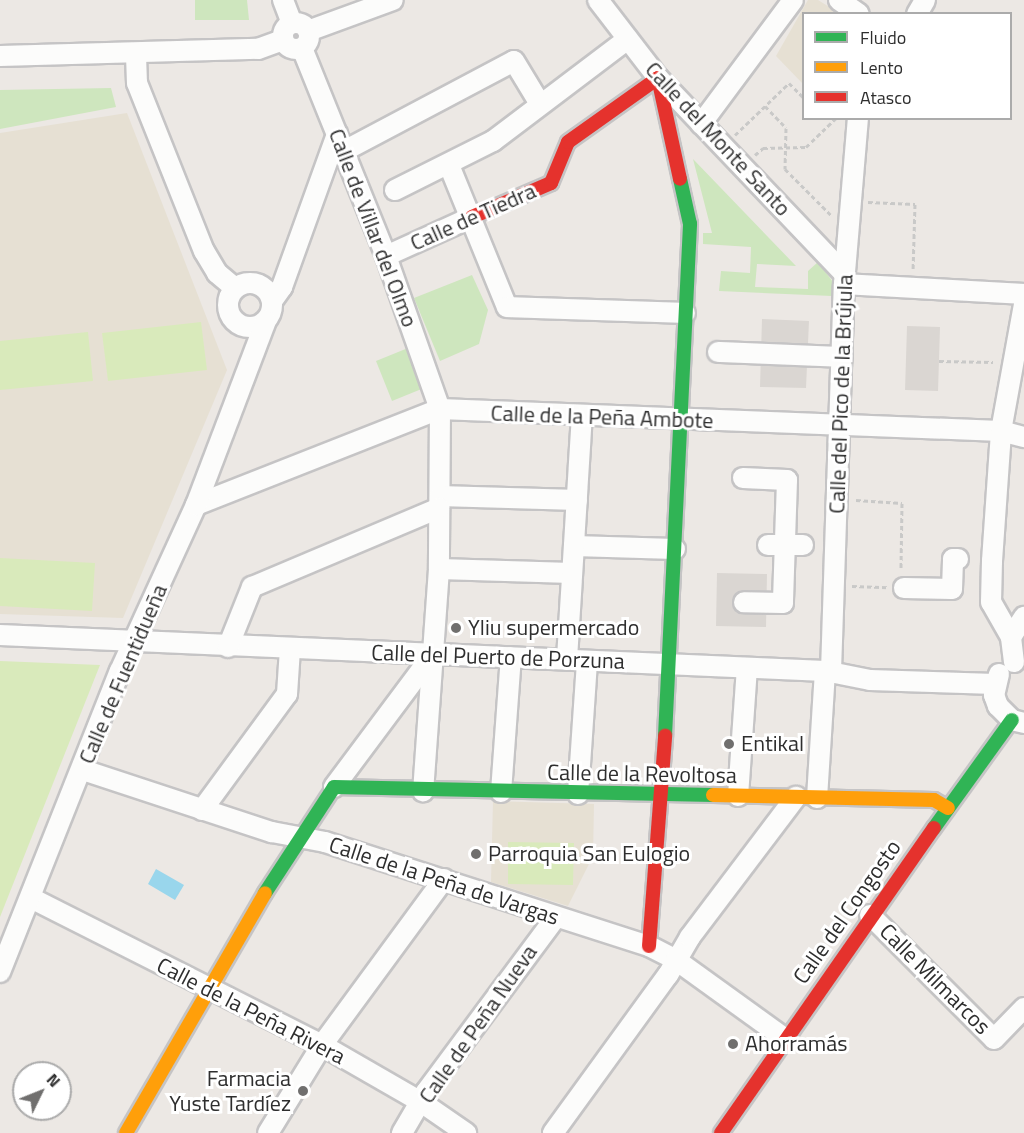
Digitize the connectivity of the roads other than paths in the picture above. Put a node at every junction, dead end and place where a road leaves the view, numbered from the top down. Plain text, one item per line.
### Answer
1 (283, 0) edge
2 (393, 0) edge
3 (598, 0) edge
4 (793, 0) edge
5 (839, 0) edge
6 (856, 12) edge
7 (296, 35) junction
8 (628, 39) junction
9 (136, 55) junction
10 (0, 56) edge
11 (658, 78) junction
12 (540, 104) junction
13 (858, 120) edge
14 (701, 124) junction
15 (341, 142) junction
16 (450, 165) junction
17 (395, 190) dead end
18 (472, 217) junction
19 (293, 250) junction
20 (386, 256) junction
21 (844, 272) junction
22 (260, 285) junction
23 (235, 288) junction
24 (1024, 294) edge
25 (272, 301) junction
26 (1024, 304) edge
27 (685, 313) junction
28 (266, 321) junction
29 (242, 326) junction
30 (718, 352) dead end
31 (842, 357) junction
32 (247, 377) junction
33 (440, 409) junction
34 (582, 417) junction
35 (681, 421) junction
36 (841, 423) junction
37 (1001, 431) junction
38 (1024, 437) edge
39 (743, 478) dead end
40 (577, 500) junction
41 (440, 502) junction
42 (196, 505) junction
43 (574, 546) junction
44 (675, 549) junction
45 (958, 560) dead end
46 (439, 569) junction
47 (572, 573) junction
48 (902, 584) road end
49 (744, 602) dead end
50 (1024, 617) edge
51 (0, 635) edge
52 (1011, 637) junction
53 (136, 643) junction
54 (228, 647) junction
55 (290, 649) junction
56 (433, 654) junction
57 (511, 657) junction
58 (567, 659) junction
59 (587, 661) junction
60 (1019, 661) edge
61 (670, 665) junction
62 (747, 668) junction
63 (828, 671) junction
64 (995, 684) junction
65 (1018, 721) edge
66 (83, 770) junction
67 (334, 787) junction
68 (423, 791) junction
69 (501, 792) junction
70 (578, 794) junction
71 (660, 794) junction
72 (738, 796) junction
73 (796, 797) junction
74 (817, 798) junction
75 (948, 808) junction
76 (202, 810) junction
77 (299, 838) junction
78 (444, 879) junction
79 (31, 897) junction
80 (870, 915) junction
81 (556, 916) junction
82 (649, 946) junction
83 (676, 960) junction
84 (0, 972) edge
85 (211, 991) junction
86 (1024, 1008) edge
87 (784, 1038) junction
88 (322, 1045) junction
89 (421, 1102) junction
90 (126, 1133) edge
91 (268, 1133) edge
92 (402, 1133) edge
93 (466, 1133) edge
94 (553, 1133) edge
95 (721, 1133) edge

1 - 7 street, Calle de Villar del Olmo
2 - 7 street
3 - 8 street, Calle del Monte Santo
4 - 14 street
5 - 6 street
7 - 9 street
7 - 15 street, Calle de Villar del Olmo
8 - 11 street, Calle del Monte Santo
8 - 12 street
9 - 10 street
9 - 23 street
11 - 14 street, Calle del Monte Santo
11 - 18 street, Calle de Tiedra
11 - 27 street
12 - 15 street
12 - 16 street
13 - 21 street, Calle del Pico de la Brújula
14 - 21 street, Calle del Monte Santo
15 - 19 street
15 - 20 street, Calle de Villar del Olmo
16 - 17 street
16 - 18 street
18 - 20 street, Calle de Tiedra
18 - 27 street
19 - 22 street
19 - 25 street
20 - 33 street, Calle de Villar del Olmo
21 - 24 street
21 - 31 street, Calle del Pico de la Brújula
22 - 23 street
22 - 25 street
23 - 29 street
25 - 28 street
26 - 37 street
27 - 35 street
28 - 29 street
28 - 32 street, Calle de Fuentidueña
29 - 32 street, Calle de Fuentidueña
30 - 31 street
31 - 36 street, Calle del Pico de la Brújula
32 - 42 street, Calle de Fuentidueña
33 - 34 street, Calle de la Peña Ambote
33 - 41 street, Calle de Villar del Olmo
33 - 42 street, Calle de la Peña Ambote
34 - 35 street, Calle de la Peña Ambote
34 - 40 street
35 - 36 street, Calle de la Peña Ambote
35 - 44 street
36 - 37 street, Calle de la Peña Ambote
36 - 63 street, Calle del Pico de la Brújula
37 - 38 street, Calle de la Peña Ambote
37 - 52 street
39 - 49 street
40 - 41 street
40 - 43 street
41 - 46 street, Calle de Villar del Olmo
41 - 54 street
42 - 53 street, Calle de Fuentidueña
43 - 44 street
43 - 47 street
44 - 61 street
45 - 48 street
46 - 47 street
46 - 56 street, Calle de Villar del Olmo
47 - 58 street
50 - 52 street
51 - 53 street, Calle del Puerto de Porzuna
52 - 60 street
53 - 54 street, Calle del Puerto de Porzuna
53 - 66 street, Calle de Fuentidueña
54 - 55 street, Calle del Puerto de Porzuna
55 - 56 street, Calle del Puerto de Porzuna
55 - 76 street
56 - 57 street, Calle del Puerto de Porzuna
56 - 67 street
56 - 68 street, Calle de Villar del Olmo
57 - 58 street, Calle del Puerto de Porzuna
57 - 69 street
58 - 59 street, Calle del Puerto de Porzuna
59 - 61 street, Calle del Puerto de Porzuna
59 - 70 street
60 - 64 street
61 - 62 street, Calle del Puerto de Porzuna
61 - 71 street
62 - 63 street, Calle del Puerto de Porzuna
62 - 72 street
63 - 64 street, Calle del Puerto de Porzuna
63 - 74 street, Calle del Pico de la Brújula
64 - 65 street
65 - 75 street, Calle del Congosto
66 - 76 street, Calle de la Peña de Vargas
66 - 79 street, Calle de Fuentidueña
67 - 68 street, Calle de la Revoltosa
67 - 77 street
68 - 69 street, Calle de la Revoltosa
69 - 70 street, Calle de la Revoltosa
70 - 71 street, Calle de la Revoltosa
71 - 72 street, Calle de la Revoltosa
71 - 82 street
72 - 73 street, Calle de la Revoltosa
73 - 74 street, Calle de la Revoltosa
73 - 83 street
74 - 75 street, Calle de la Revoltosa
75 - 80 street, Calle del Congosto
76 - 77 street, Calle de la Peña de Vargas
77 - 78 street, Calle de la Peña de Vargas
77 - 85 street
78 - 81 street, Calle de la Peña de Vargas
78 - 88 street
79 - 84 street, Calle de Fuentidueña
79 - 85 street, Calle de la Peña Rivera
80 - 86 street, Calle Milmarcos
80 - 87 street, Calle del Congosto
81 - 82 street, Calle de la Peña de Vargas
81 - 89 street, Calle de Peña Nueva
82 - 83 street, Calle de la Peña de Vargas
83 - 87 street, Calle de la Peña de Vargas
83 - 94 street
85 - 88 street, Calle de la Peña Rivera
85 - 90 street
87 - 95 street, Calle del Congosto
88 - 89 street, Calle de la Peña Rivera
88 - 91 street
89 - 92 street, Calle de Peña Nueva
89 - 93 street, Calle de la Peña Rivera

